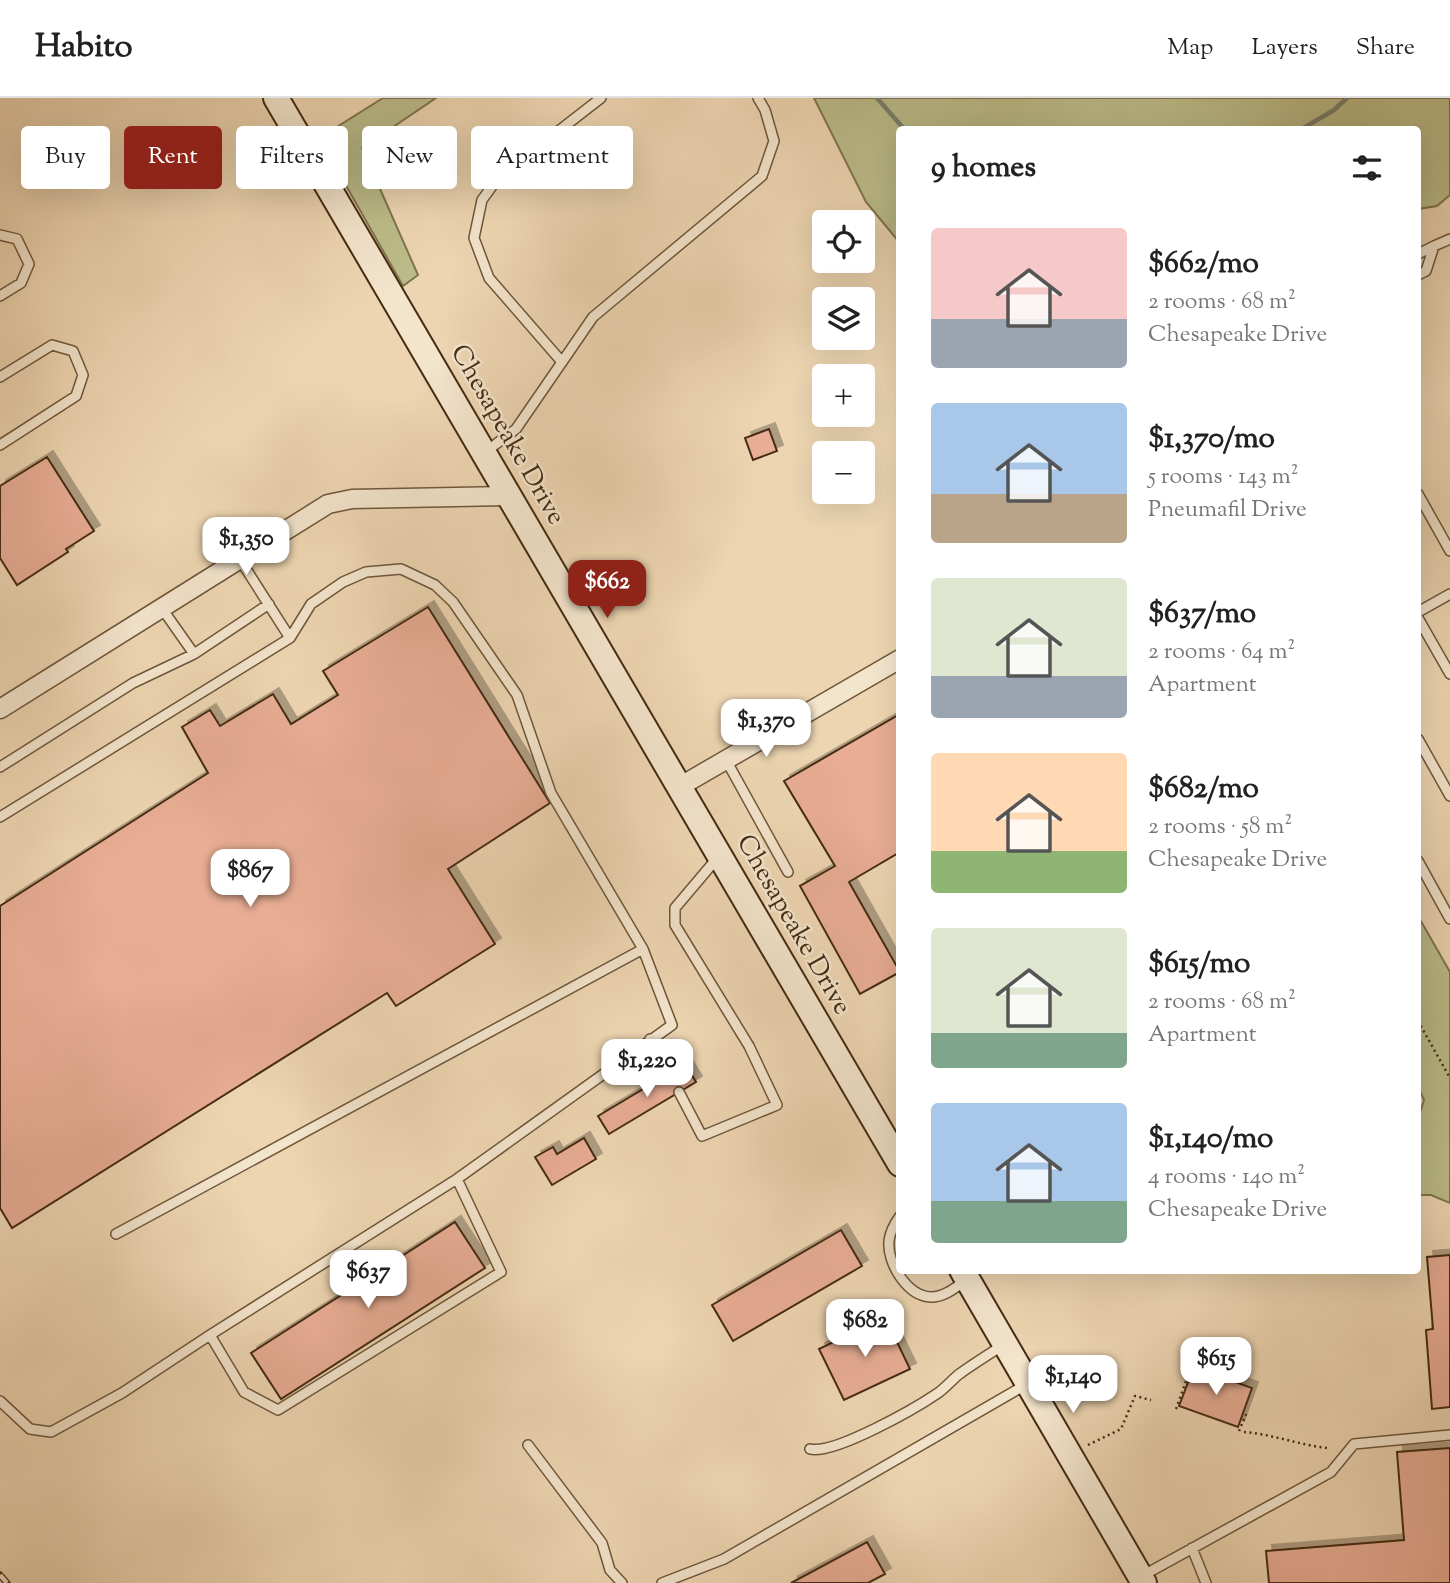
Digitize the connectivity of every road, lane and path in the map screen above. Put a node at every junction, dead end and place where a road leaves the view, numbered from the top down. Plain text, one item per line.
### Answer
1 (275, 98) edge
2 (601, 98) edge
3 (758, 98) edge
4 (0, 235) edge
5 (1450, 239) edge
6 (1434, 246) junction
7 (1421, 252) edge
8 (1421, 274) edge
9 (0, 296) edge
10 (562, 362) junction
11 (0, 377) edge
12 (0, 444) edge
13 (483, 454) junction
14 (507, 496) junction
15 (1421, 499) edge
16 (1450, 551) edge
17 (239, 558) junction
18 (1450, 594) edge
19 (269, 604) junction
20 (161, 607) junction
21 (1421, 610) edge
22 (1421, 623) edge
23 (290, 638) junction
24 (194, 654) junction
25 (896, 661) edge
26 (1450, 674) edge
27 (0, 709) edge
28 (1421, 744) edge
29 (726, 760) junction
30 (0, 767) edge
31 (679, 787) junction
32 (1450, 796) edge
33 (0, 817) edge
34 (719, 856) junction
35 (1421, 866) edge
36 (788, 872) dead end
37 (1450, 919) edge
38 (643, 948) junction
39 (1421, 1026) edge
40 (650, 1039) junction
41 (668, 1074) dead end
42 (1450, 1078) edge
43 (679, 1092) dead end
44 (896, 1159) edge
45 (457, 1179) junction
46 (896, 1224) edge
47 (116, 1234) dead end
48 (896, 1267) edge
49 (901, 1274) edge
50 (965, 1275) edge
51 (210, 1335) junction
52 (1200, 1339) dead end
53 (1005, 1344) junction
54 (1028, 1383) junction
55 (1151, 1400) dead end
56 (0, 1401) edge
57 (1176, 1409) dead end
58 (1247, 1412) dead end
59 (1450, 1436) edge
60 (528, 1445) dead end
61 (1088, 1445) dead end
62 (1327, 1448) dead end
63 (810, 1449) dead end
64 (1192, 1548) junction
65 (1142, 1580) edge
66 (622, 1583) edge
67 (662, 1583) edge
68 (1206, 1583) edge

1 - 13 street, Chesapeake Drive
2 - 10 lane
3 - 10 lane
4 - 9 lane
5 - 6 lane
6 - 7 lane
6 - 8 lane
10 - 13 lane
11 - 12 lane
13 - 14 street, Chesapeake Drive
14 - 17 street
14 - 31 street, Chesapeake Drive
15 - 16 lane
17 - 19 lane
17 - 20 street
18 - 21 lane
19 - 23 lane
19 - 24 lane
20 - 24 lane
20 - 27 street
22 - 26 lane
23 - 33 lane
23 - 38 lane
24 - 30 lane
25 - 29 street
28 - 32 lane
29 - 31 street
29 - 36 lane
31 - 34 street, Chesapeake Drive
34 - 43 lane
34 - 44 street, Chesapeake Drive
35 - 37 lane
38 - 40 lane
38 - 47 lane
39 - 42 path
40 - 41 lane
40 - 45 lane
45 - 51 lane
45 - 51 lane
46 - 48 lane
49 - 50 lane
50 - 53 street
51 - 56 lane
52 - 57 path
53 - 54 street
53 - 63 lane
54 - 65 street
54 - 67 lane
55 - 61 path
58 - 62 path
59 - 64 lane
60 - 66 lane
64 - 65 lane
64 - 68 lane

